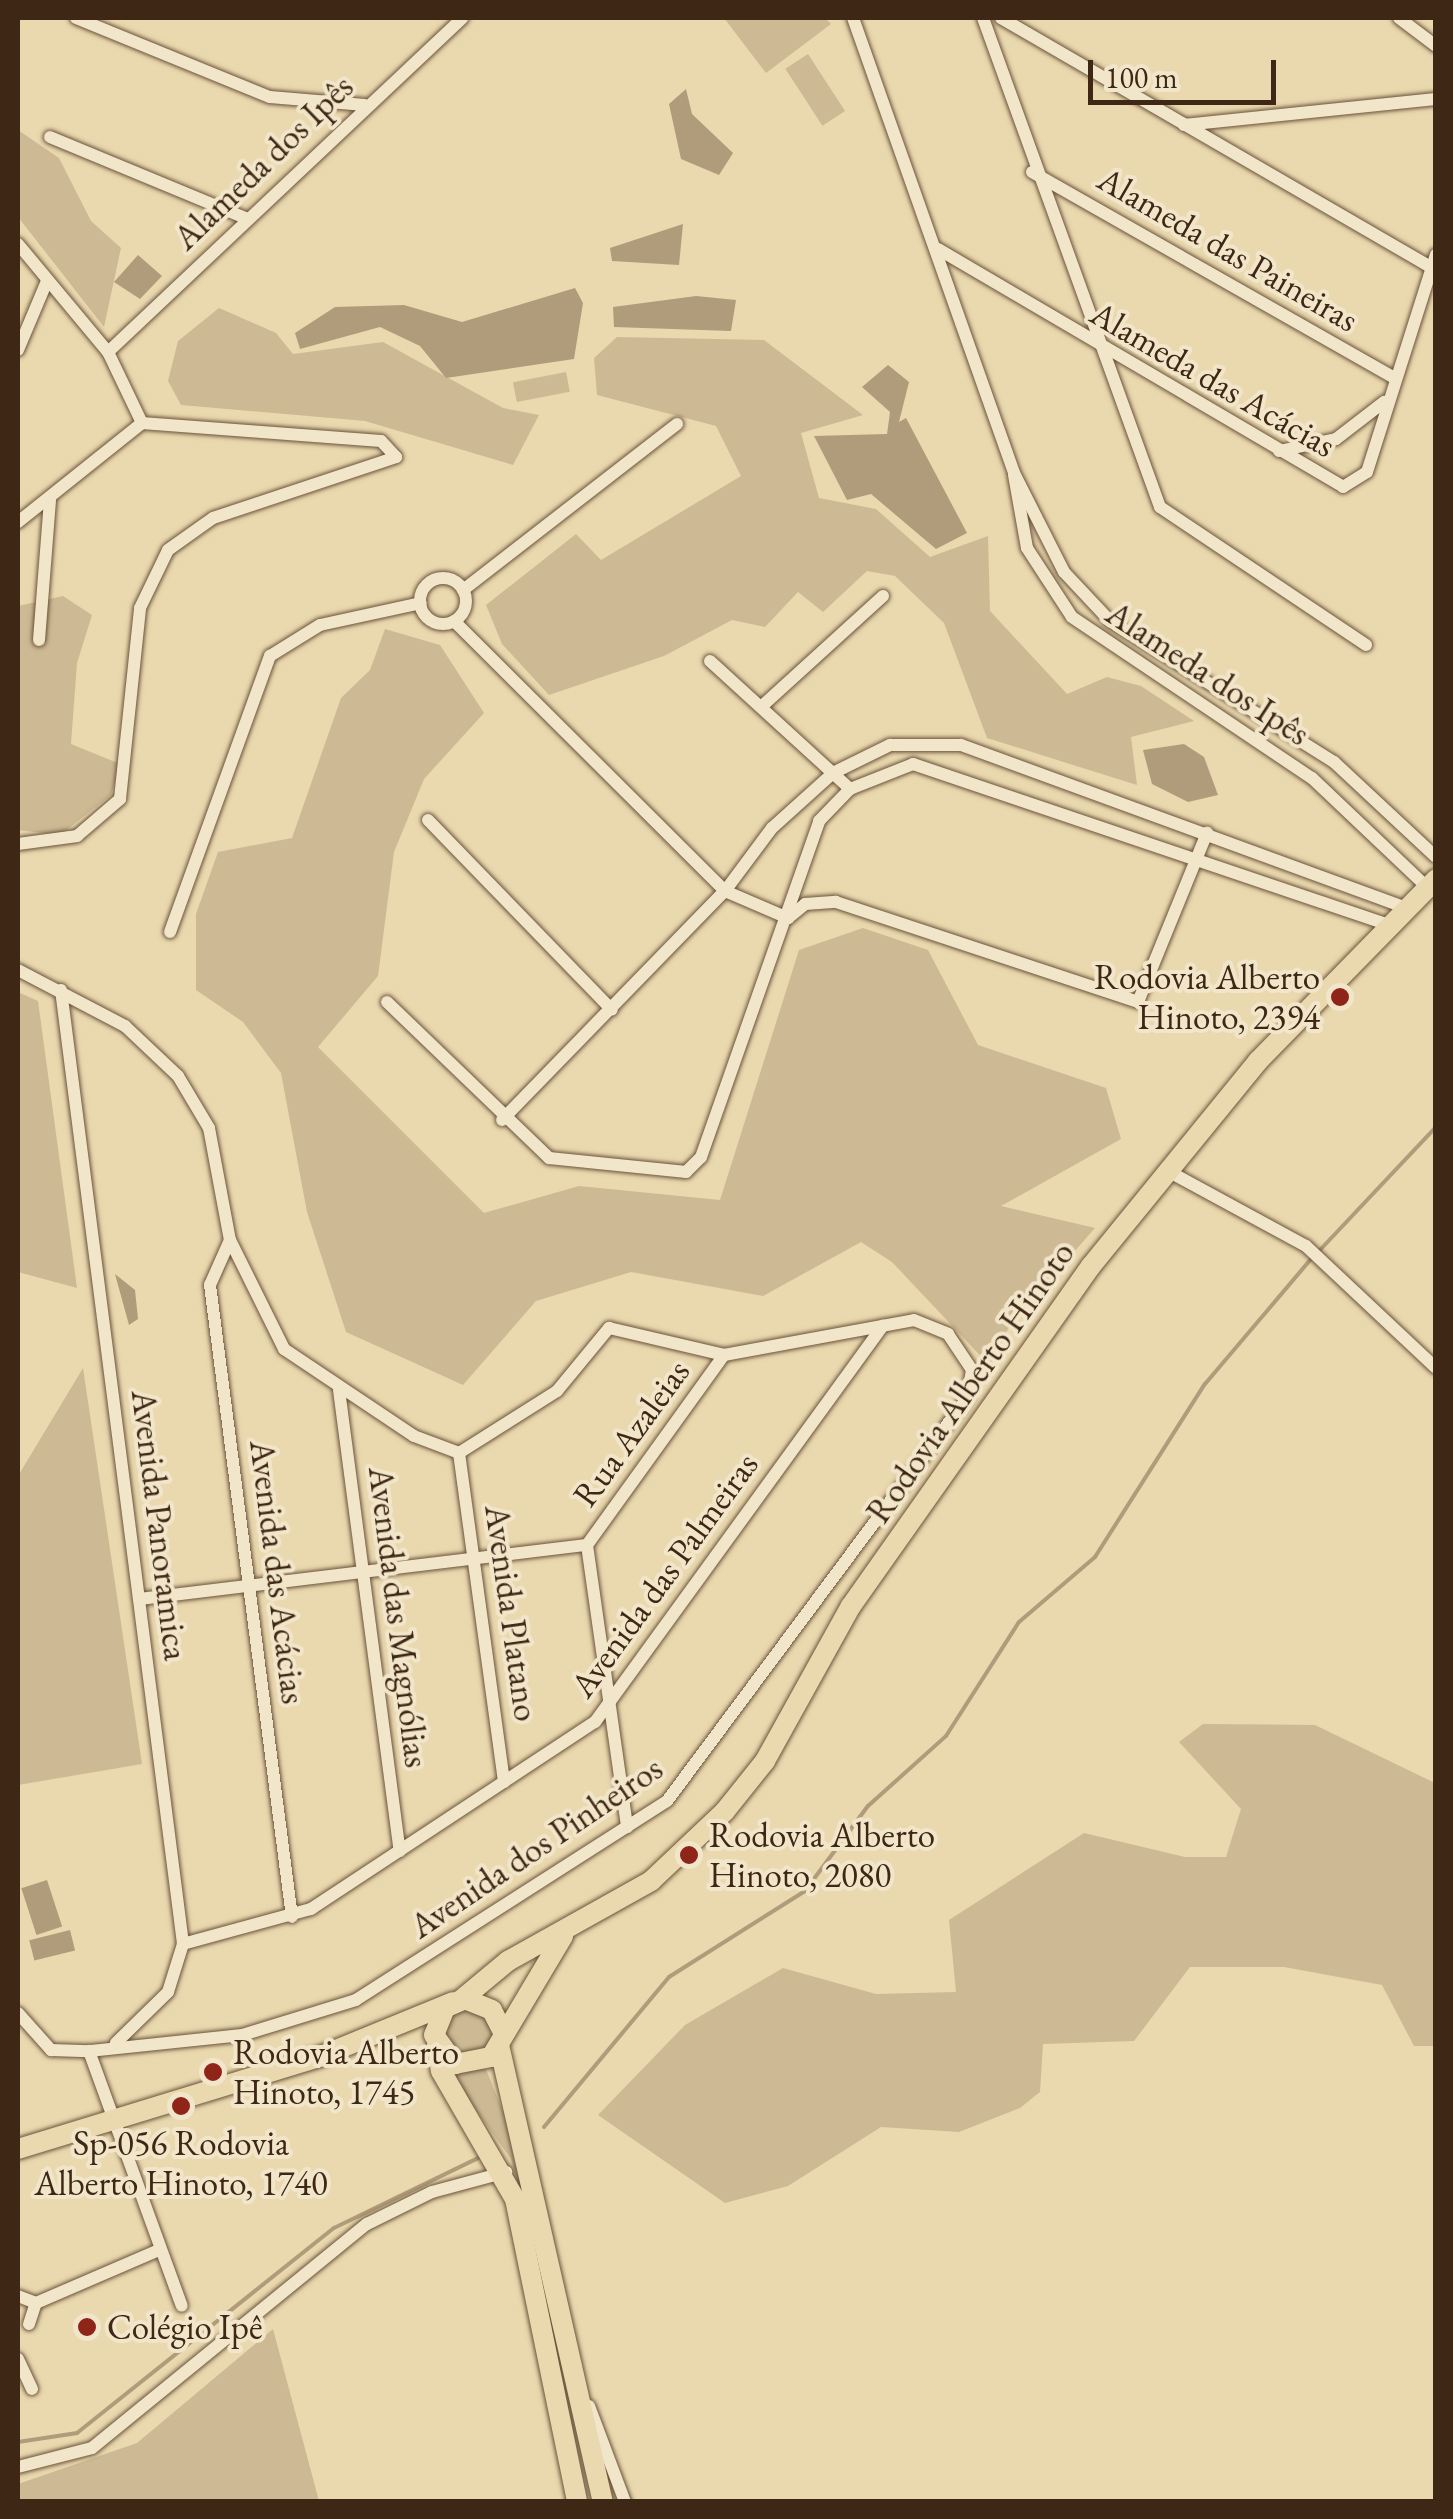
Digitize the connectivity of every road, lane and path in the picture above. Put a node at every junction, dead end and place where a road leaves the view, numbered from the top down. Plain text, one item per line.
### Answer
1 (76, 18) edge
2 (462, 18) edge
3 (853, 18) edge
4 (983, 18) edge
5 (1001, 18) edge
6 (1400, 18) edge
7 (1436, 46) edge
8 (1436, 99) edge
9 (365, 105) junction
10 (1183, 126) junction
11 (50, 137) dead end
12 (1032, 172) junction
13 (1069, 194) junction
14 (1044, 206) junction
15 (248, 219) junction
16 (18, 244) edge
17 (938, 248) junction
18 (1434, 262) edge
19 (47, 281) junction
20 (1098, 348) junction
21 (18, 350) edge
22 (108, 352) junction
23 (1394, 378) junction
24 (1386, 400) junction
25 (142, 423) junction
26 (678, 424) dead end
27 (1280, 451) junction
28 (1014, 473) junction
29 (50, 499) junction
30 (18, 522) edge
31 (463, 590) junction
32 (884, 596) dead end
33 (421, 602) junction
34 (454, 620) junction
35 (39, 640) dead end
36 (1366, 645) dead end
37 (710, 661) dead end
38 (761, 707) junction
39 (1327, 758) junction
40 (833, 773) junction
41 (1312, 778) junction
42 (850, 789) junction
43 (1370, 796) junction
44 (1353, 814) junction
45 (428, 820) dead end
46 (1207, 832) junction
47 (18, 844) edge
48 (1199, 854) junction
49 (1266, 854) junction
50 (1436, 856) edge
51 (1299, 866) junction
52 (1258, 876) junction
53 (1432, 883) edge
54 (1292, 888) junction
55 (725, 890) junction
56 (1408, 909) junction
57 (788, 918) junction
58 (1392, 926) junction
59 (170, 932) dead end
60 (18, 970) edge
61 (61, 990) junction
62 (387, 1002) dead end
63 (612, 1010) junction
64 (502, 1120) junction
65 (1165, 1170) junction
66 (230, 1240) junction
67 (883, 1325) junction
68 (724, 1355) junction
69 (1436, 1368) edge
70 (339, 1390) junction
71 (459, 1453) junction
72 (587, 1545) junction
73 (475, 1558) junction
74 (362, 1572) junction
75 (250, 1586) junction
76 (139, 1599) junction
77 (609, 1707) junction
78 (504, 1782) junction
79 (627, 1827) junction
80 (400, 1851) junction
81 (292, 1917) junction
82 (574, 1923) junction
83 (183, 1944) junction
84 (457, 2001) junction
85 (18, 2013) edge
86 (396, 2026) junction
87 (500, 2037) junction
88 (436, 2041) junction
89 (116, 2043) junction
90 (89, 2051) junction
91 (109, 2116) junction
92 (18, 2149) edge
93 (506, 2172) junction
94 (157, 2251) junction
95 (18, 2296) edge
96 (36, 2302) junction
97 (182, 2306) dead end
98 (29, 2324) dead end
99 (18, 2359) edge
100 (574, 2370) junction
101 (32, 2389) dead end
102 (18, 2467) edge
103 (577, 2502) edge
104 (603, 2502) edge
105 (625, 2502) edge

1 - 9 street
2 - 9 street, Alameda dos Ipês
3 - 17 street, Alameda dos Ipês
4 - 12 street
5 - 10 street
6 - 7 street
8 - 10 street
9 - 15 street, Alameda dos Ipês
10 - 18 street
11 - 15 street
12 - 13 street, Alameda das Paineiras
12 - 14 street
13 - 14 street
13 - 23 street, Alameda das Paineiras
14 - 20 street
15 - 22 street, Alameda dos Ipês
16 - 19 street
17 - 20 street, Alameda das Acácias
17 - 28 street, Alameda dos Ipês
18 - 23 street, Alameda das Acácias
19 - 21 street
19 - 22 street
20 - 27 street, Alameda das Acácias
20 - 36 street
22 - 25 street
23 - 24 street, Alameda das Acácias
24 - 27 street
24 - 27 street, Alameda das Acácias
25 - 29 street
25 - 47 street
26 - 31 street
28 - 39 street, Alameda dos Ipês
28 - 41 street, Alameda dos Ipês
29 - 30 street
29 - 35 street
31 - 33 street
31 - 34 street
32 - 38 street
33 - 34 street
33 - 59 street
34 - 55 street
37 - 38 street
38 - 40 street
39 - 41 street
39 - 43 street, Alameda dos Ipês
40 - 42 street
40 - 46 street
40 - 55 street
41 - 44 street, Alameda dos Ipês
42 - 48 street
42 - 57 street
43 - 44 street
43 - 50 street, Alameda dos Ipês
44 - 53 street, Alameda dos Ipês
45 - 63 street
46 - 48 street
46 - 49 street
48 - 52 street
48 - 57 street
49 - 51 street
49 - 52 street
51 - 54 street
51 - 56 street
52 - 54 street
53 - 56 main road, Rodovia Alberto Hinoto
54 - 58 street
55 - 57 street
55 - 63 street
56 - 58 main road, Rodovia Alberto Hinoto
57 - 64 street
58 - 65 main road, Rodovia Alberto Hinoto
60 - 61 street
61 - 66 street
61 - 76 street, Avenida Panoramica
62 - 64 street
63 - 64 street
65 - 69 street
65 - 82 main road, Rodovia Alberto Hinoto
66 - 70 street
66 - 75 street, Avenida das Acácias
67 - 68 street
67 - 77 street, Avenida das Palmeiras
67 - 79 street, Avenida dos Pinheiros
68 - 71 street
68 - 72 street, Rua Azaleias
70 - 71 street
70 - 74 street, Avenida das Magnólias
71 - 73 street, Avenida Platano
72 - 73 street
72 - 77 street
73 - 74 street
73 - 78 street, Avenida Platano
74 - 75 street
74 - 80 street, Avenida das Magnólias
75 - 76 street
75 - 81 street, Avenida das Acácias
76 - 83 street, Avenida Panoramica
77 - 78 street, Avenida das Palmeiras
77 - 79 street
78 - 80 street, Avenida das Palmeiras
79 - 89 street, Avenida dos Pinheiros
80 - 81 street, Avenida das Palmeiras
81 - 83 street, Avenida das Palmeiras
82 - 84 main road, Rodovia Alberto Hinoto
82 - 87 main road, Rodovia Alberto Hinoto
83 - 89 street, Avenida Panoramica
84 - 86 main road, Rodovia Alberto Hinoto
84 - 87 main road
84 - 88 main road
85 - 90 street
86 - 88 main road
86 - 91 main road, Rodovia Alberto Hinoto
87 - 88 main road
87 - 100 main road
88 - 93 main road
89 - 90 street, Avenida dos Pinheiros
90 - 91 street
91 - 92 main road, Rodovia Alberto Hinoto
91 - 94 street
93 - 102 street
93 - 103 main road
94 - 96 street
94 - 97 street
95 - 96 street
96 - 98 street
99 - 101 street
100 - 104 main road
100 - 105 street

